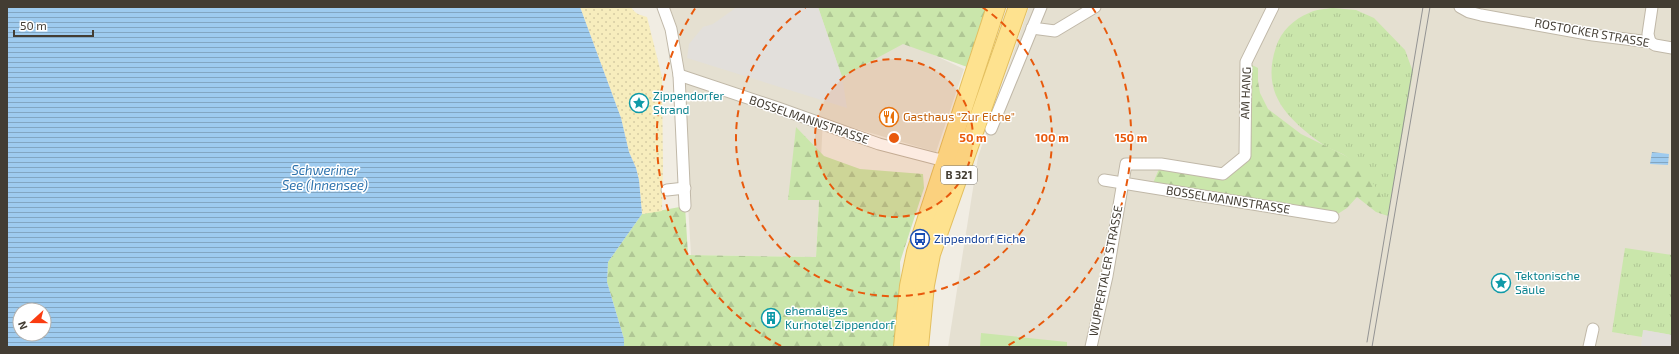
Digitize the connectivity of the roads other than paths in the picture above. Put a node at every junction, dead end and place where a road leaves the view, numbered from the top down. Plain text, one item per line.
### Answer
1 (664, 7) edge
2 (996, 7) edge
3 (1018, 7) edge
4 (1041, 7) edge
5 (1095, 7) edge
6 (1273, 7) edge
7 (1460, 7) edge
8 (1652, 7) edge
9 (1032, 28) junction
10 (1650, 42) junction
11 (1672, 48) edge
12 (679, 75) junction
13 (992, 129) dead end
14 (946, 160) junction
15 (965, 160) junction
16 (1223, 174) joint
17 (1104, 180) dead end
18 (1123, 183) junction
19 (685, 188) junction
20 (667, 190) dead end
21 (1121, 195) joint
22 (685, 206) dead end
23 (1333, 218) dead end
24 (1594, 329) dead end
25 (903, 347) edge
26 (920, 347) edge
27 (1091, 347) edge
28 (1589, 347) edge

1 - 12 street
2 - 14 main road, B 321
3 - 15 main road, B 321
4 - 9 street
5 - 9 street
6 - 16 street, AM HANG
7 - 10 street, ROSTOCKER STRASSE
8 - 10 street
9 - 13 street
10 - 11 street, ROSTOCKER STRASSE
12 - 14 street, BOSSELMANNSTRASSE
12 - 19 street
14 - 15 street, BOSSELMANNSTRASSE
14 - 25 main road, B 321
15 - 26 main road, B 321
16 - 18 street, BOSSELMANNSTRASSE
17 - 18 street, BOSSELMANNSTRASSE
18 - 21 street, BOSSELMANNSTRASSE
18 - 23 street, BOSSELMANNSTRASSE
19 - 20 street
19 - 22 street
21 - 27 street, WUPPERTALER STRASSE
24 - 28 street

